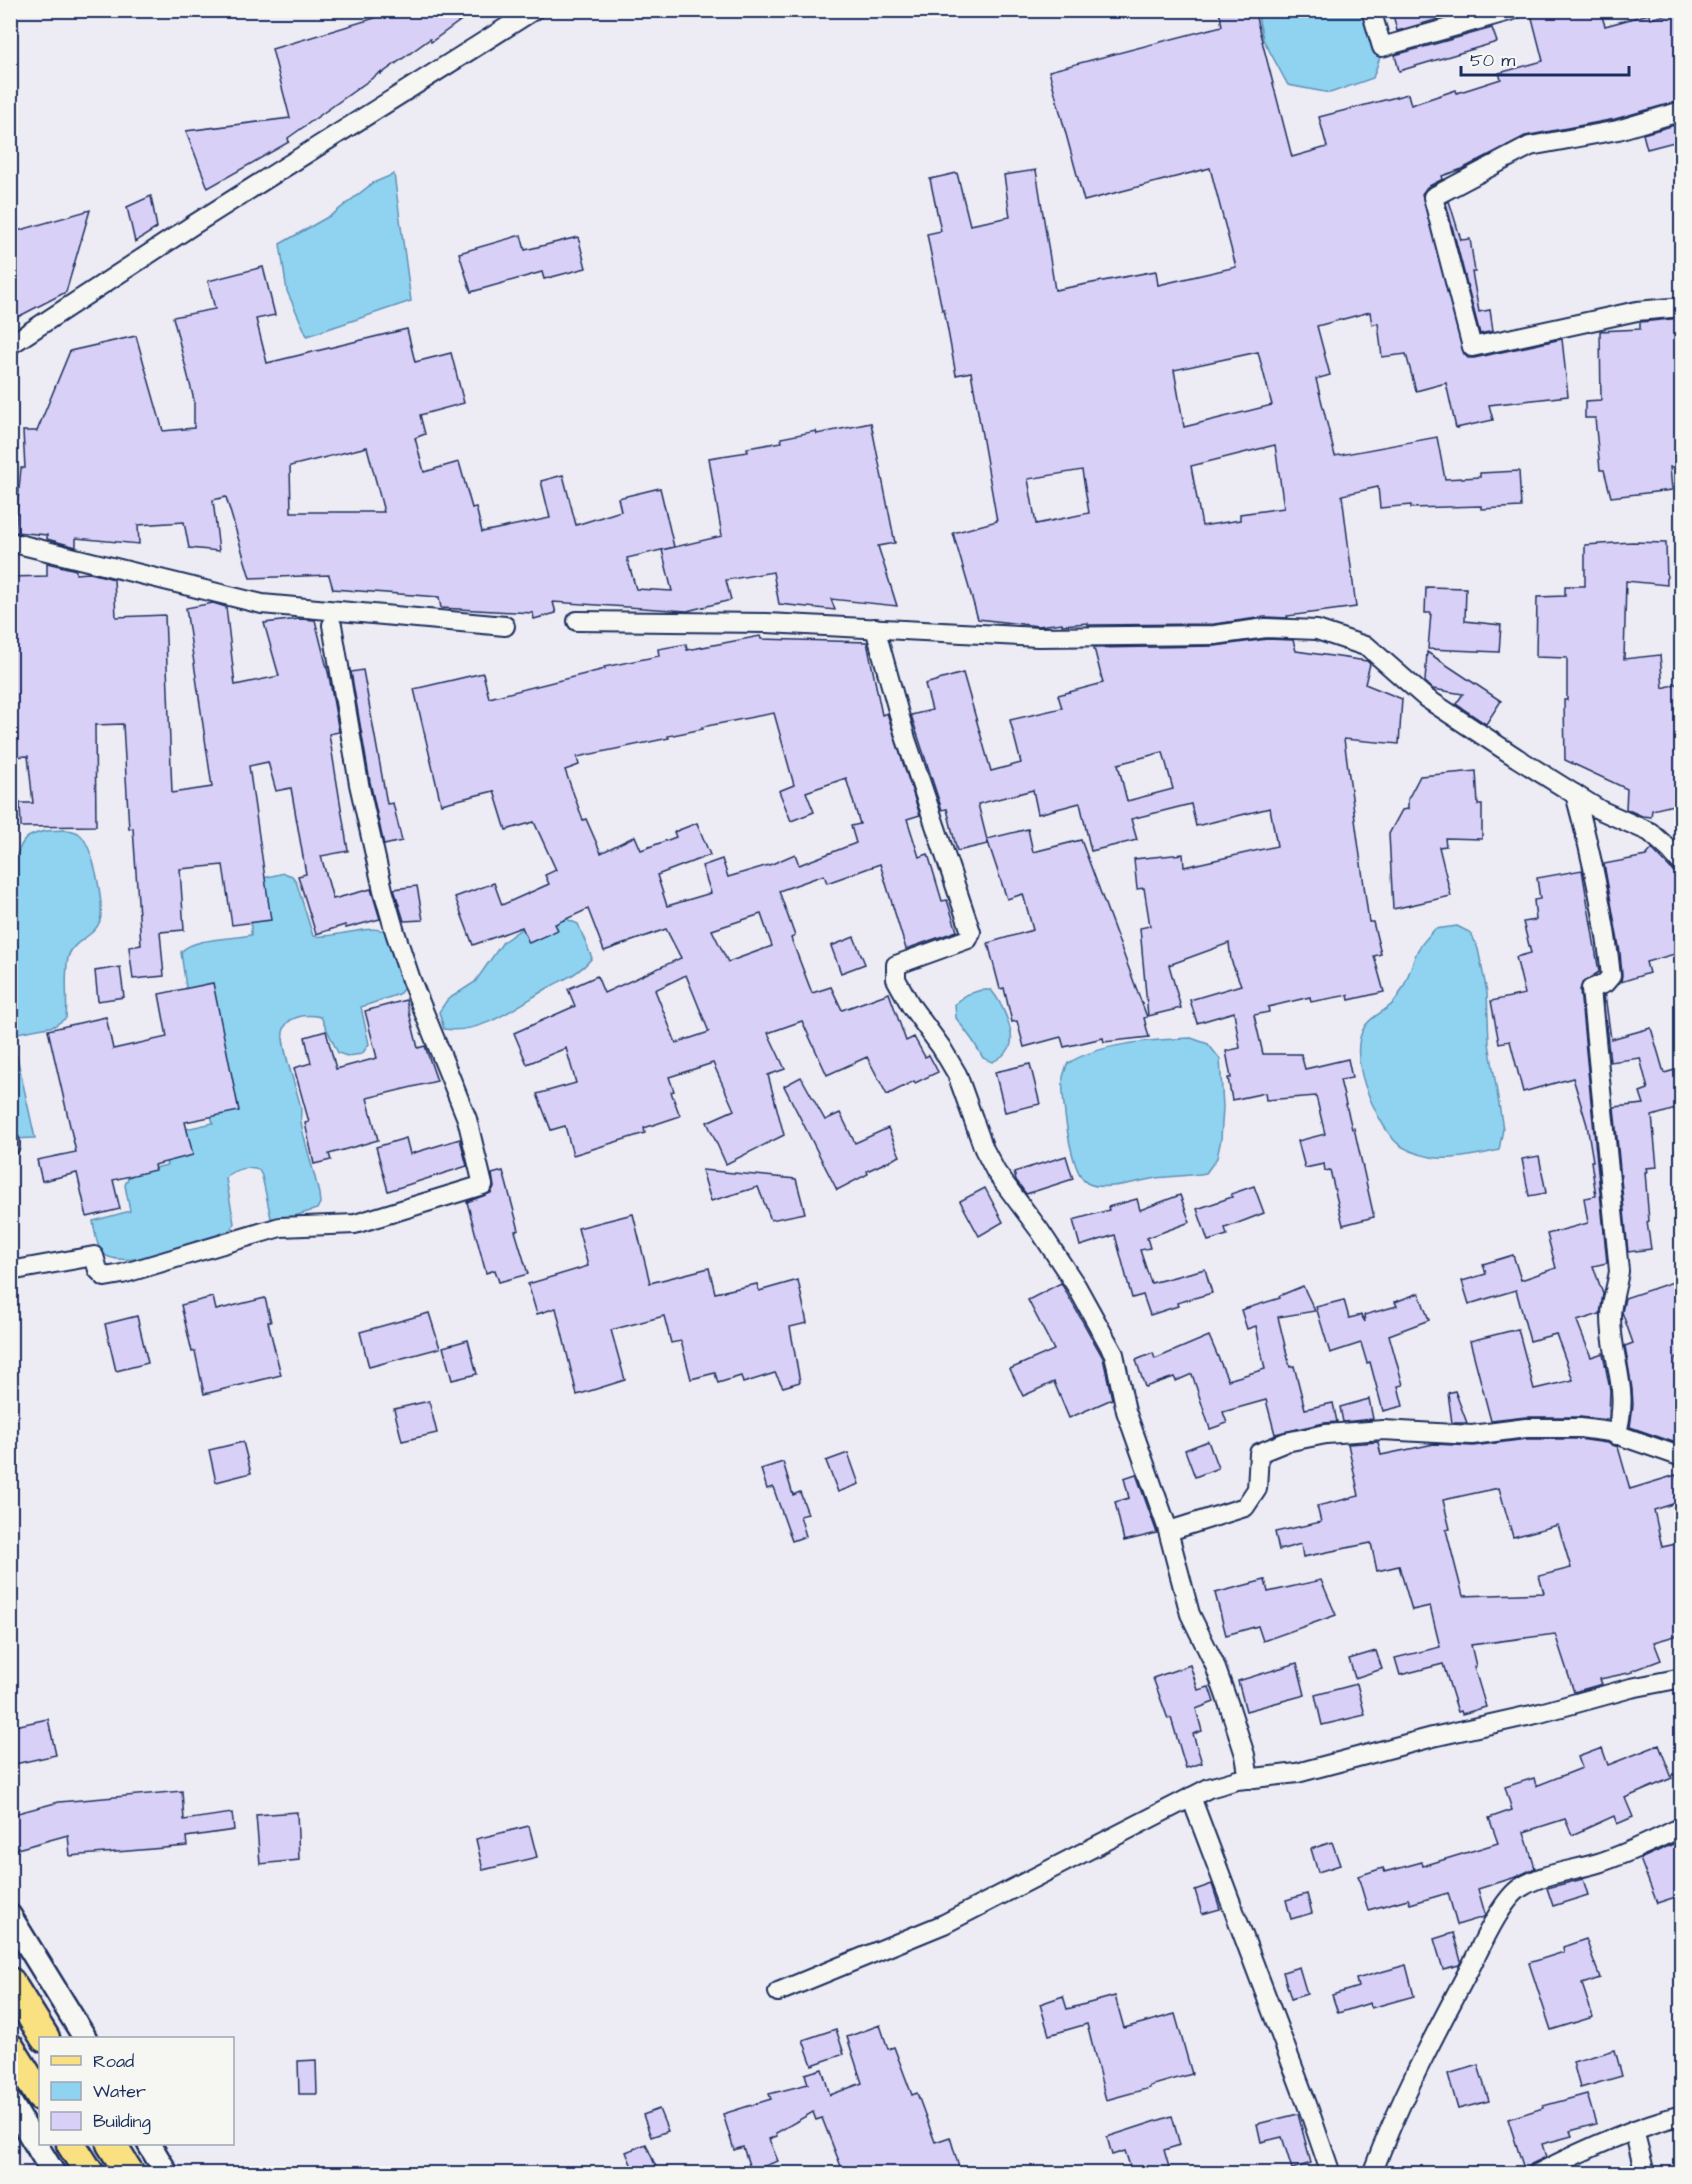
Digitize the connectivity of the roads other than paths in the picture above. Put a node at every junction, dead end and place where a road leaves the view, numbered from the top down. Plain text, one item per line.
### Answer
1 (534, 10) edge
2 (1371, 10) edge
3 (1514, 10) edge
4 (1682, 111) edge
5 (1682, 307) edge
6 (10, 345) edge
7 (10, 542) edge
8 (577, 621) dead end
9 (332, 625) dead end
10 (505, 626) dead end
11 (875, 627) junction
12 (1575, 794) junction
13 (1682, 864) edge
14 (10, 1271) edge
15 (1616, 1435) junction
16 (1682, 1457) edge
17 (1169, 1531) junction
18 (1682, 1678) edge
19 (1249, 1779) junction
20 (1191, 1797) junction
21 (1682, 1827) edge
22 (10, 1916) edge
23 (10, 1982) edge
24 (778, 1992) dead end
25 (44, 2037) edge
26 (84, 2037) edge
27 (10, 2048) edge
28 (39, 2095) edge
29 (10, 2102) edge
30 (1682, 2115) edge
31 (1634, 2130) junction
32 (72, 2145) edge
33 (112, 2145) edge
34 (150, 2145) edge
35 (54, 2174) edge
36 (90, 2174) edge
37 (130, 2174) edge
38 (167, 2174) edge
39 (1331, 2174) edge
40 (1372, 2174) edge
41 (1537, 2174) edge
42 (1645, 2174) edge

1 - 6 street
2 - 3 street
4 - 5 street
7 - 10 street
8 - 11 street
9 - 14 street
11 - 12 street
11 - 17 street
12 - 13 street
12 - 15 street
15 - 16 street
15 - 17 street
17 - 19 street
18 - 19 street
19 - 20 street
20 - 24 street
20 - 39 street
21 - 40 street
22 - 26 street
23 - 25 main road
27 - 28 main road
29 - 35 street
30 - 31 street
31 - 41 street
31 - 42 street
32 - 36 main road
33 - 37 main road
34 - 38 street

